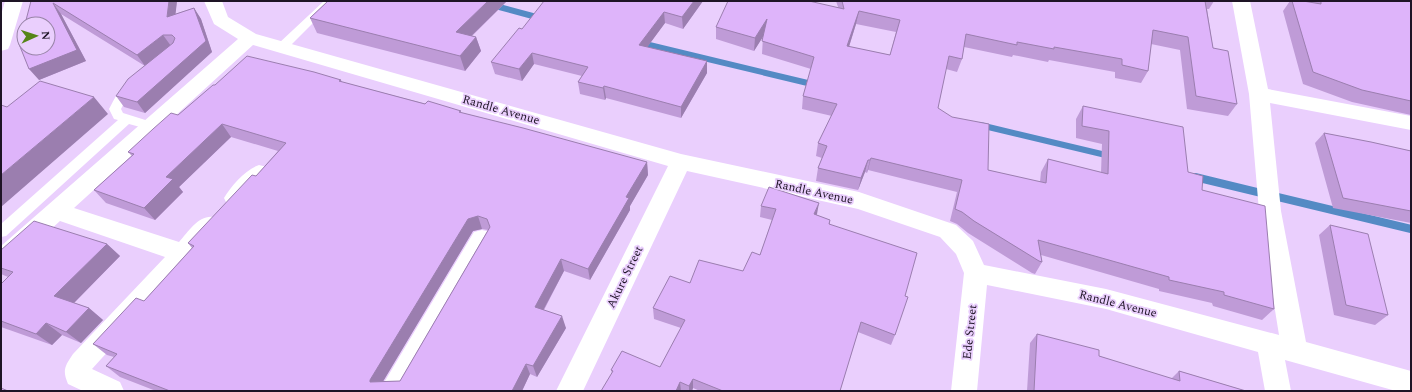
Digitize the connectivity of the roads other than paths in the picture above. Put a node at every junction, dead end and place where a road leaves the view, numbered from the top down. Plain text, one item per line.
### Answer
1 (14, 1) edge
2 (213, 1) edge
3 (330, 1) edge
4 (1241, 1) edge
5 (250, 38) junction
6 (1, 45) edge
7 (282, 47) junction
8 (140, 79) edge
9 (1259, 94) junction
10 (127, 119) junction
11 (1411, 123) edge
12 (151, 126) junction
13 (681, 162) junction
14 (258, 173) edge
15 (56, 211) junction
16 (1, 232) edge
17 (482, 239) edge
18 (183, 253) junction
19 (1, 260) edge
20 (976, 273) junction
21 (1270, 344) junction
22 (1295, 352) junction
23 (1411, 383) edge
24 (111, 391) edge
25 (392, 391) edge
26 (569, 391) edge
27 (964, 391) edge
28 (1278, 391) edge

1 - 6 street
2 - 5 street, Randle Avenue
3 - 7 lane
4 - 9 street
5 - 7 street, Randle Avenue
5 - 12 street
7 - 13 street, Randle Avenue
8 - 10 lane
9 - 11 street
9 - 22 street
10 - 12 lane
10 - 16 lane
12 - 15 street
13 - 20 street, Randle Avenue
13 - 26 street, Akure Street
14 - 18 street
15 - 18 street
15 - 19 street
17 - 25 street
18 - 24 street
20 - 21 street, Randle Avenue
20 - 27 street, Ede Street
21 - 22 street, Randle Avenue
21 - 28 street
22 - 23 street, Randle Avenue

